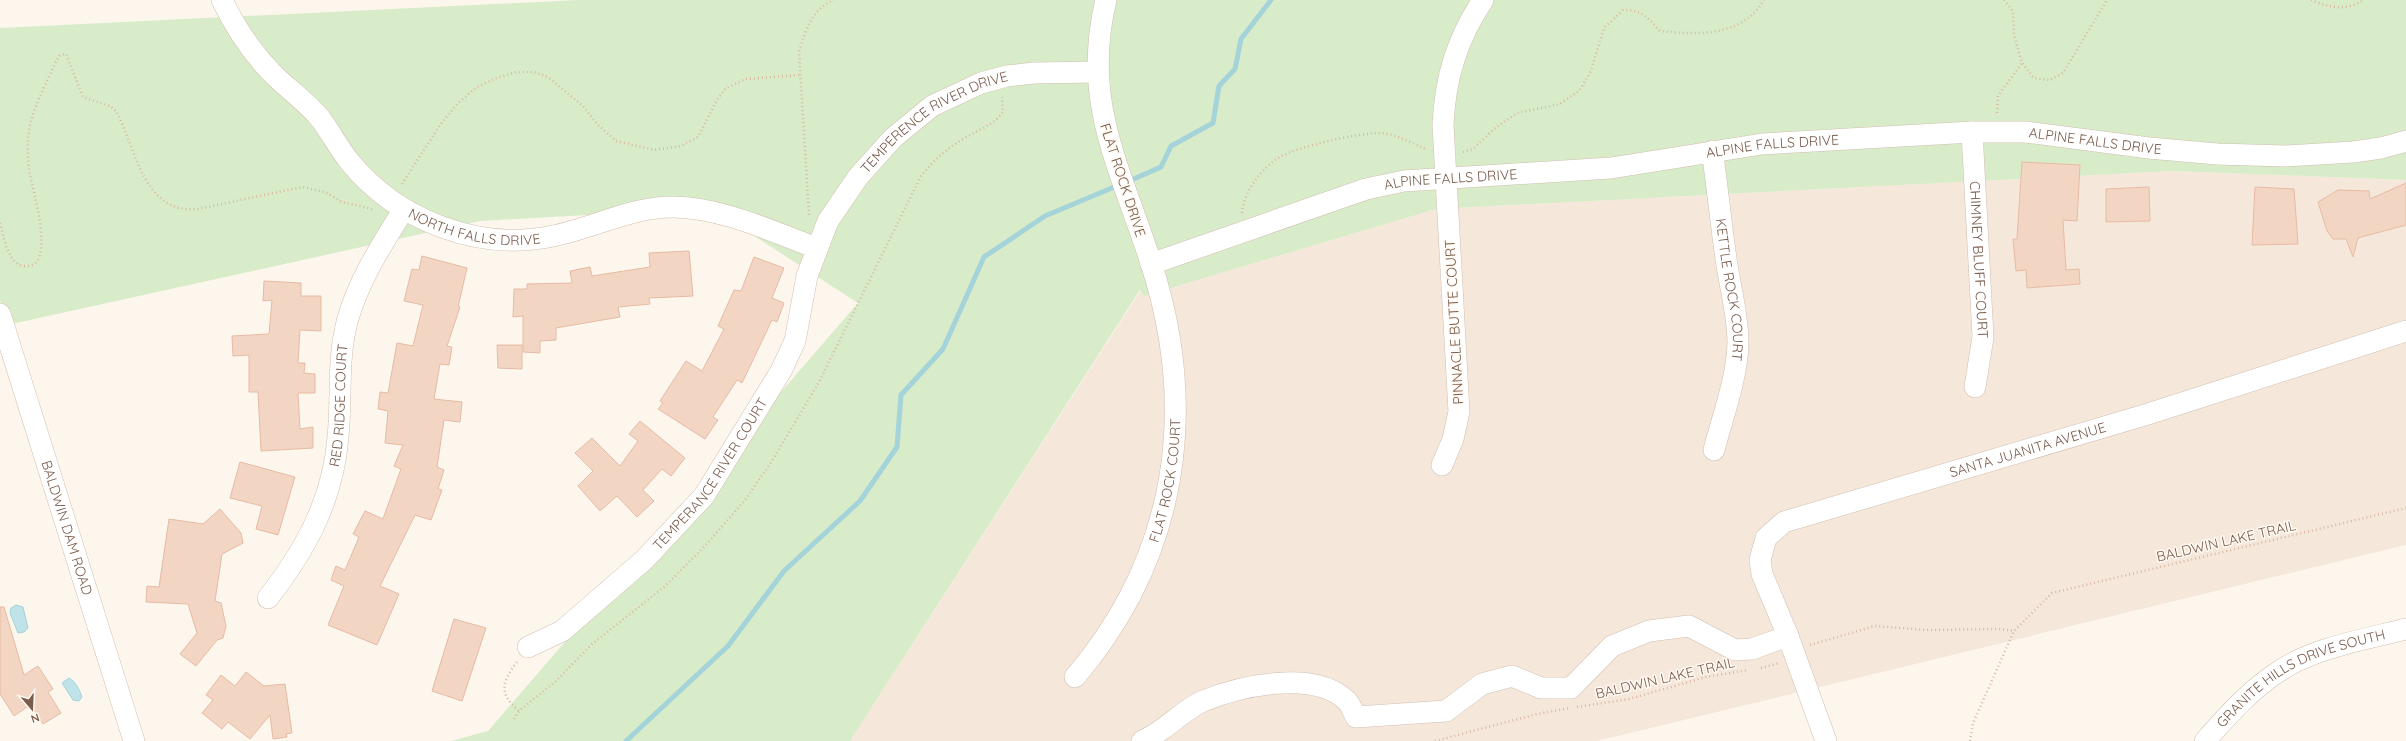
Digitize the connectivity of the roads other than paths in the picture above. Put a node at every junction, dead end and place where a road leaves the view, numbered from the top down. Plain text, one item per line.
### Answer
1 (222, 0) edge
2 (1106, 0) edge
3 (1483, 0) edge
4 (1097, 72) junction
5 (1972, 132) junction
6 (2406, 141) edge
7 (1712, 151) junction
8 (1445, 168) junction
9 (397, 205) junction
10 (816, 248) junction
11 (1151, 264) junction
12 (0, 314) edge
13 (2406, 331) edge
14 (1976, 387) dead end
15 (1714, 450) dead end
16 (1442, 465) dead end
17 (268, 598) dead end
18 (2406, 629) edge
19 (1791, 643) junction
20 (528, 647) road end
21 (1075, 677) dead end
22 (134, 741) edge
23 (1142, 741) edge
24 (1826, 741) edge
25 (2205, 741) edge

1 - 9 street, NORTH FALLS DRIVE
2 - 4 street, FLAT ROCK DRIVE
3 - 8 street, PINNACLE BUTTE COURT
4 - 10 street, TEMPERENCE RIVER DRIVE
4 - 11 street, FLAT ROCK DRIVE
5 - 6 street, ALPINE FALLS DRIVE
5 - 7 street, ALPINE FALLS DRIVE
5 - 14 street, CHIMNEY BLUFF COURT
7 - 8 street, ALPINE FALLS DRIVE
7 - 15 street, KETTLE ROCK COURT
8 - 11 street, ALPINE FALLS DRIVE
8 - 16 street, PINNACLE BUTTE COURT
9 - 10 street, NORTH FALLS DRIVE
9 - 17 street, RED RIDGE COURT
10 - 20 street, TEMPERANCE RIVER COURT
11 - 21 street, FLAT ROCK COURT
12 - 22 street, BALDWIN DAM ROAD
13 - 19 street, SANTA JUANITA AVENUE
18 - 25 street, GRANITE HILLS DRIVE SOUTH
19 - 23 street
19 - 24 street, SANTA JUANITA AVENUE

